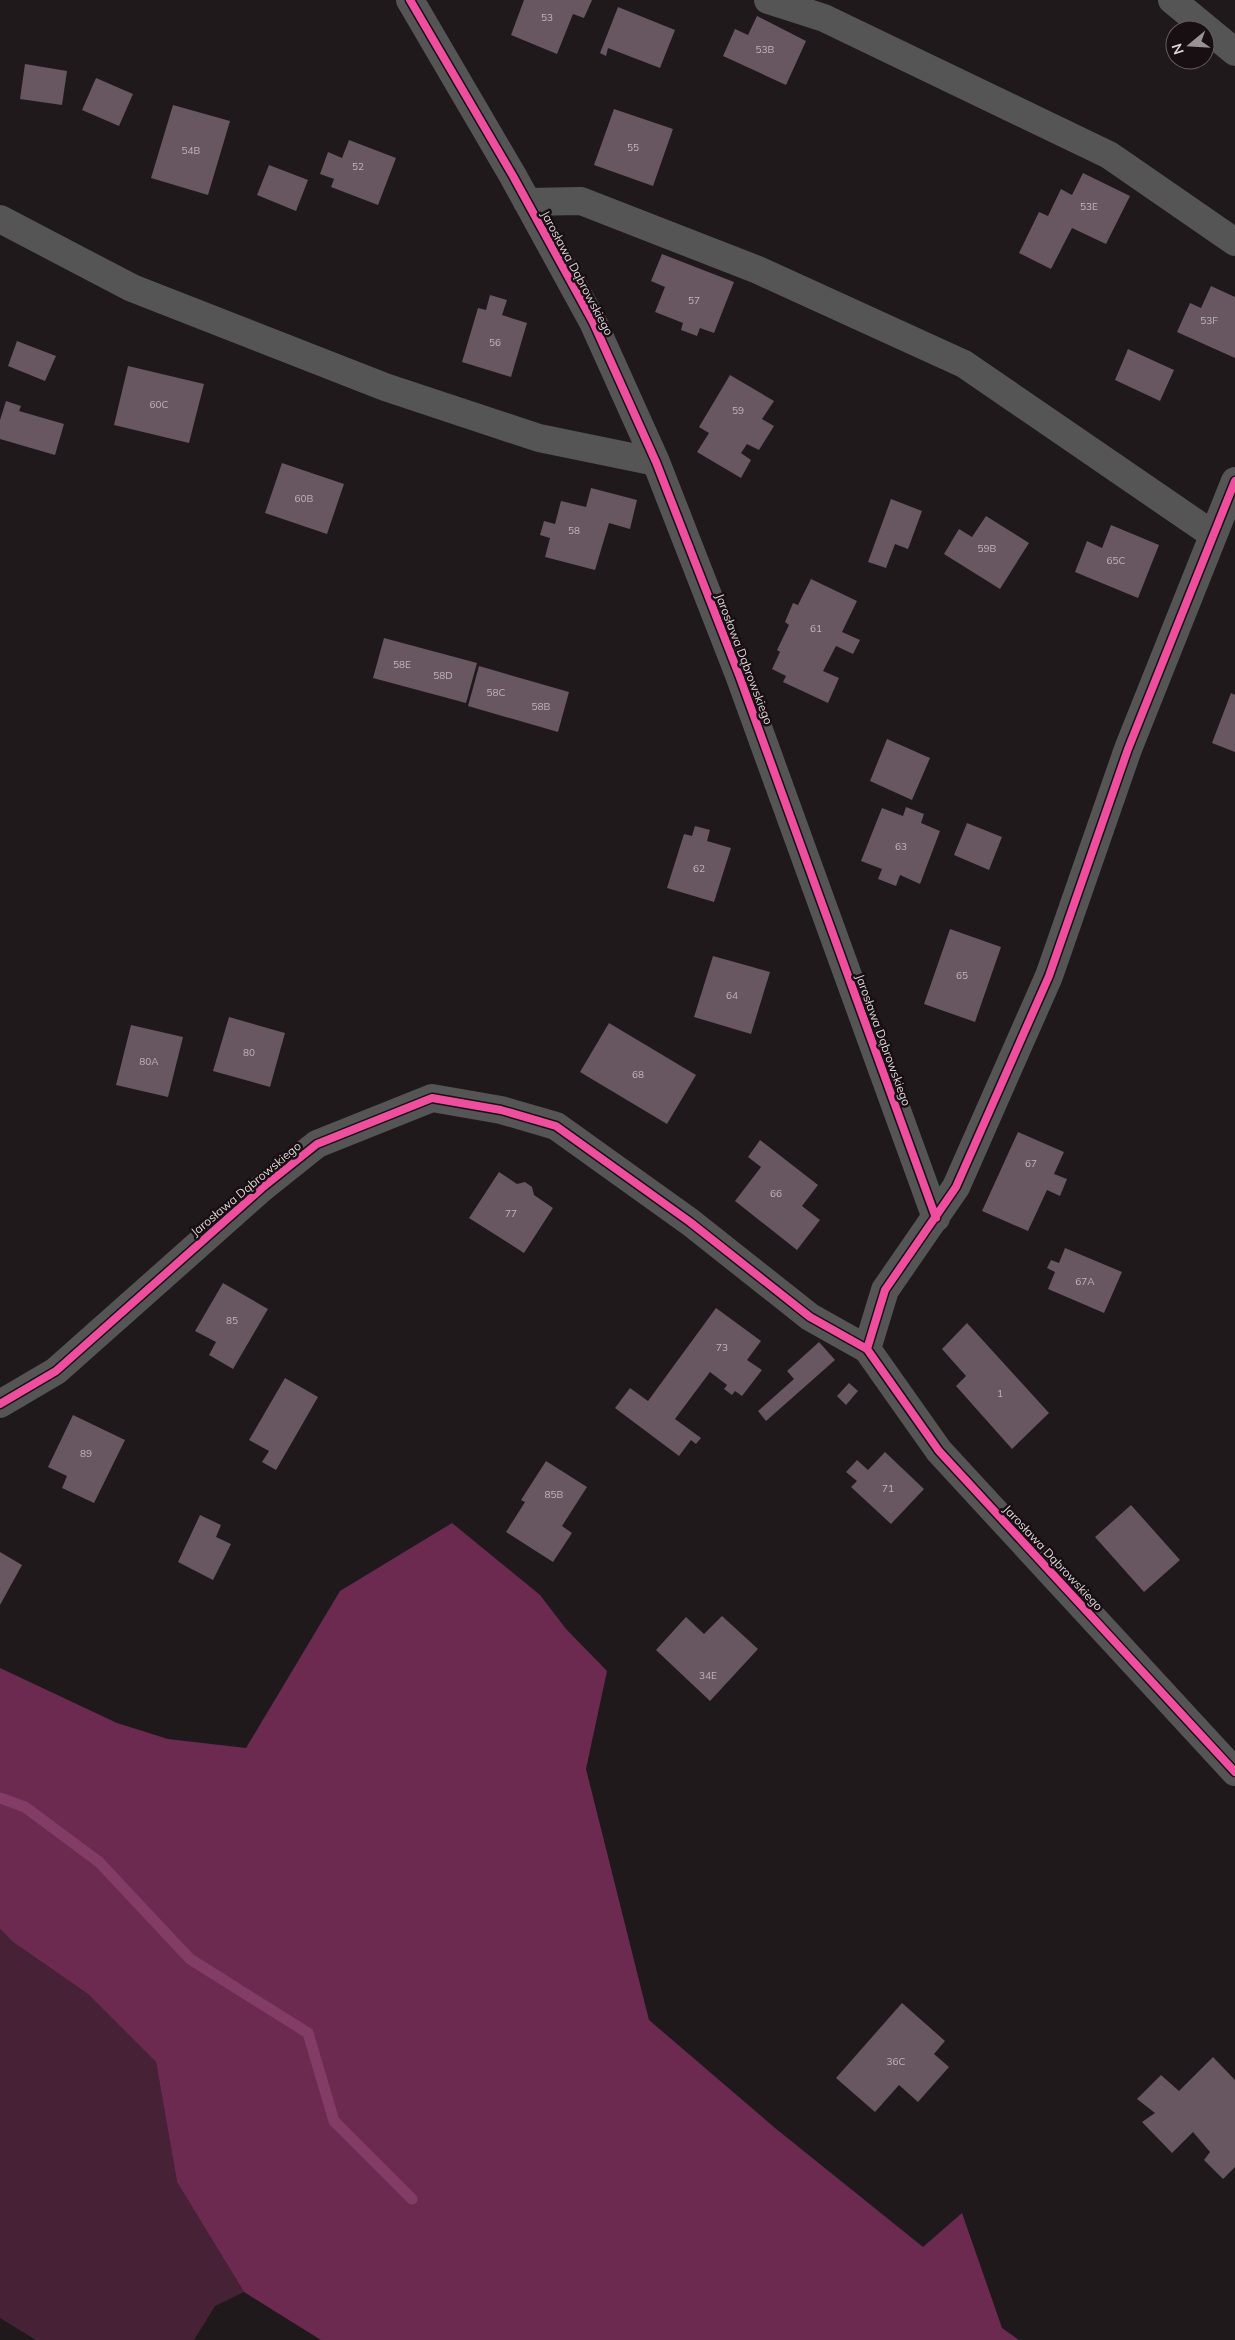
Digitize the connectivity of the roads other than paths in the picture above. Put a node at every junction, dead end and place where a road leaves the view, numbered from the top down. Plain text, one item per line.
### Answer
1 (410, 0) edge
2 (768, 0) edge
3 (1172, 0) edge
4 (1235, 52) edge
5 (527, 202) junction
6 (0, 219) edge
7 (1235, 242) edge
8 (656, 462) junction
9 (1235, 481) edge
10 (1212, 534) junction
11 (936, 1218) junction
12 (867, 1349) junction
13 (0, 1404) edge
14 (1235, 1772) edge

1 - 5 street, Jarosława Dąbrowskiego
2 - 7 street
3 - 4 street
5 - 8 street, Jarosława Dąbrowskiego
5 - 10 street
6 - 8 street
8 - 11 street, Jarosława Dąbrowskiego
9 - 10 street
10 - 11 street
11 - 12 street
12 - 13 street, Jarosława Dąbrowskiego
12 - 14 street, Jarosława Dąbrowskiego

